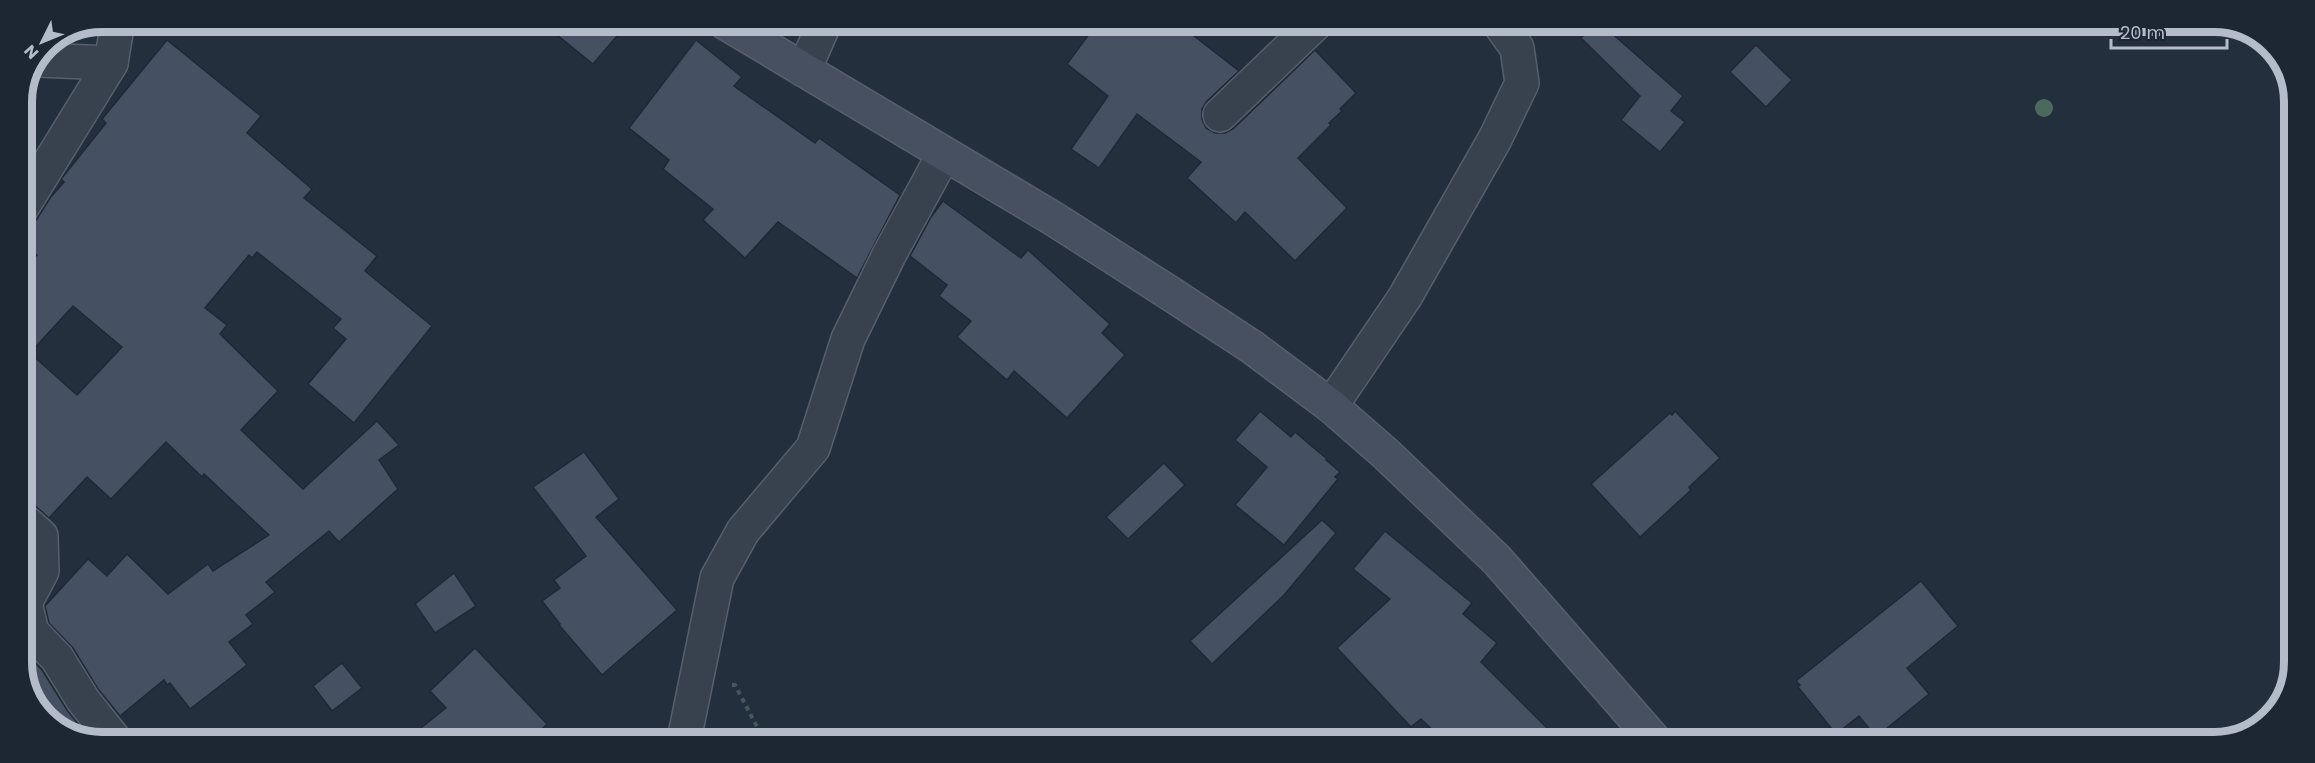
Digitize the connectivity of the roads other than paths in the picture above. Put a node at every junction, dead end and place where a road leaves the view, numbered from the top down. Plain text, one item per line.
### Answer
1 (116, 32) edge
2 (741, 32) edge
3 (821, 32) edge
4 (1307, 32) edge
5 (1505, 32) edge
6 (72, 61) edge
7 (111, 63) junction
8 (804, 70) junction
9 (1220, 115) dead end
10 (944, 154) junction
11 (32, 191) edge
12 (1330, 406) junction
13 (32, 528) edge
14 (32, 590) edge
15 (32, 632) edge
16 (108, 732) edge
17 (685, 732) edge
18 (1647, 732) edge

1 - 7 street
2 - 8 main road
3 - 8 street
4 - 9 street
5 - 12 street
6 - 7 street
7 - 11 street
8 - 10 main road
10 - 12 main road
10 - 17 street
12 - 18 main road
13 - 14 street
15 - 16 street

